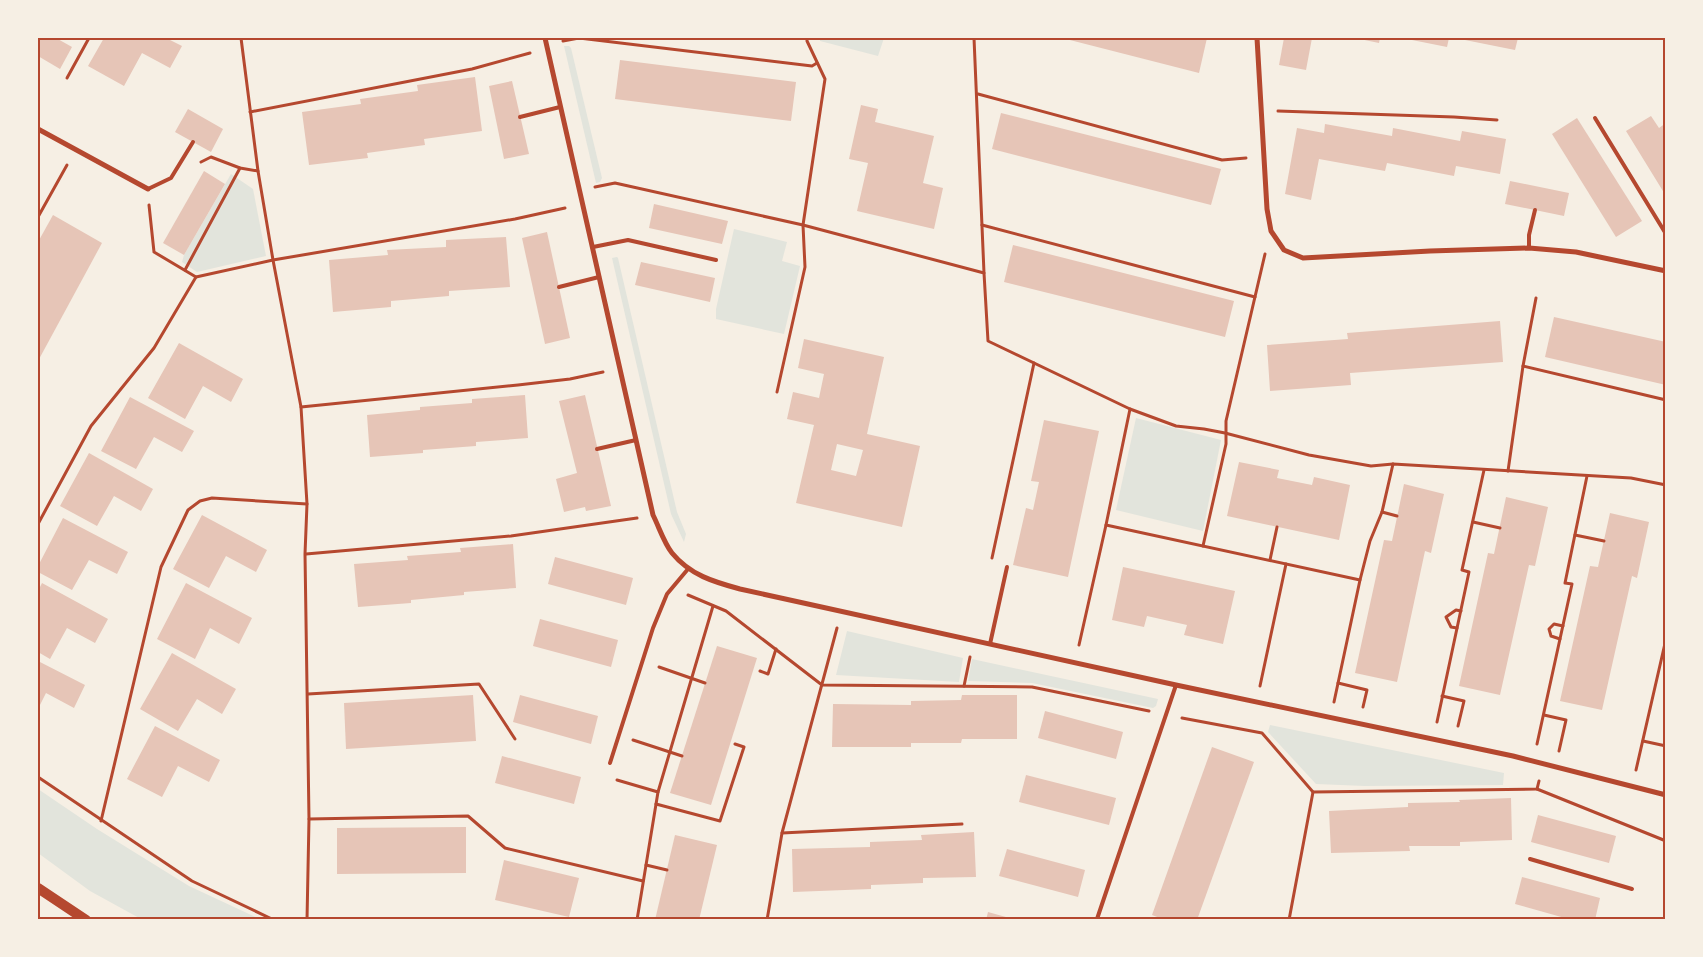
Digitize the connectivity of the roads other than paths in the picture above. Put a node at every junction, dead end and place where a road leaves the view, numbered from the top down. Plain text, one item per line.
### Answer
1 (545, 38) edge
2 (1257, 38) edge
3 (560, 107) junction
4 (520, 117) dead end
5 (1596, 118) dead end
6 (38, 129) edge
7 (193, 142) dead end
8 (148, 190) joint
9 (1535, 210) dead end
10 (1666, 234) edge
11 (593, 247) junction
12 (1529, 248) junction
13 (716, 260) dead end
14 (1666, 270) edge
15 (599, 277) junction
16 (559, 287) dead end
17 (636, 440) junction
18 (598, 449) dead end
19 (1007, 567) dead end
20 (688, 569) junction
21 (990, 644) junction
22 (1176, 685) junction
23 (610, 764) road end
24 (1666, 795) edge
25 (1530, 859) dead end
26 (38, 888) edge
27 (1632, 889) dead end
28 (1097, 919) edge
29 (86, 920) edge

1 - 3 street
2 - 12 street
3 - 4 lane
3 - 11 street
5 - 10 lane
6 - 8 street
7 - 8 lane
9 - 12 lane
11 - 13 lane
11 - 15 street
12 - 14 street
15 - 16 lane
15 - 17 street
17 - 18 lane
17 - 20 street
19 - 21 lane
20 - 21 street
20 - 23 lane
21 - 22 street
22 - 24 street
22 - 28 lane
25 - 27 lane
26 - 29 main road

